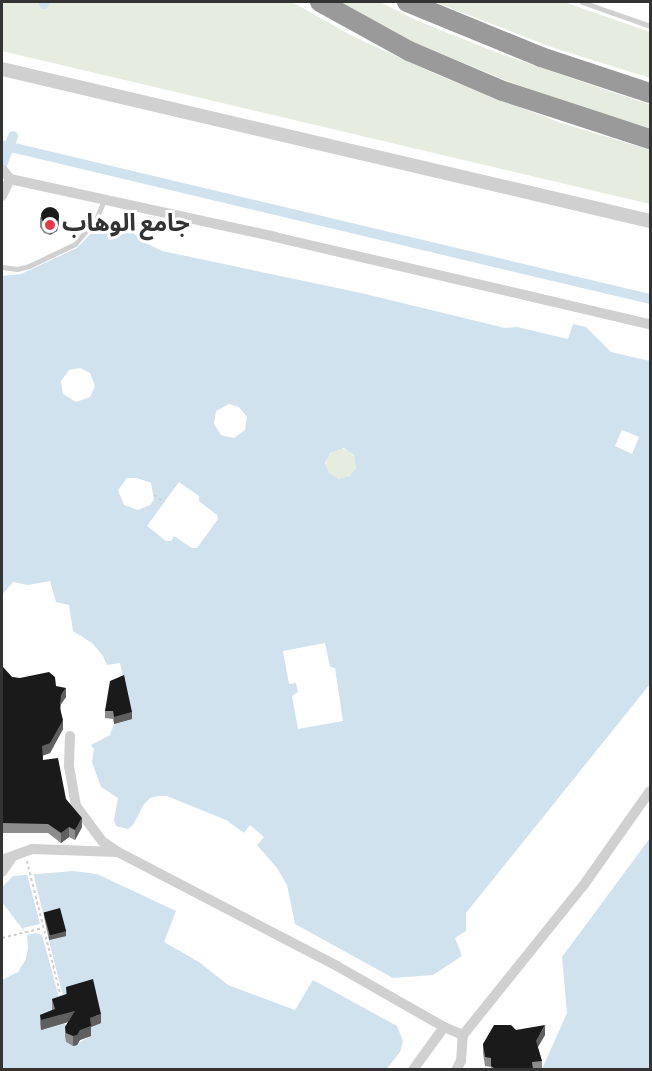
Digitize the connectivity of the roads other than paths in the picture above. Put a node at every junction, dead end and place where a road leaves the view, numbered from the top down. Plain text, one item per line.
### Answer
1 (320, 2) edge
2 (407, 2) edge
3 (582, 2) edge
4 (651, 26) edge
5 (2, 69) edge
6 (651, 93) edge
7 (651, 139) edge
8 (5, 173) edge
9 (2, 196) edge
10 (104, 200) junction
11 (651, 221) edge
12 (2, 267) edge
13 (651, 324) edge
14 (70, 736) dead end
15 (651, 791) edge
16 (118, 852) junction
17 (14, 856) junction
18 (2, 860) edge
19 (2, 872) edge
20 (444, 1027) junction
21 (463, 1035) junction
22 (413, 1070) edge
23 (456, 1070) edge

1 - 7 highway
2 - 6 highway
3 - 4 lane
5 - 11 street
8 - 9 street
8 - 10 street
10 - 12 lane
10 - 13 street
14 - 16 street
15 - 21 street
16 - 17 street
16 - 20 street
17 - 18 street
17 - 19 street
20 - 21 street
20 - 22 street
21 - 23 street

